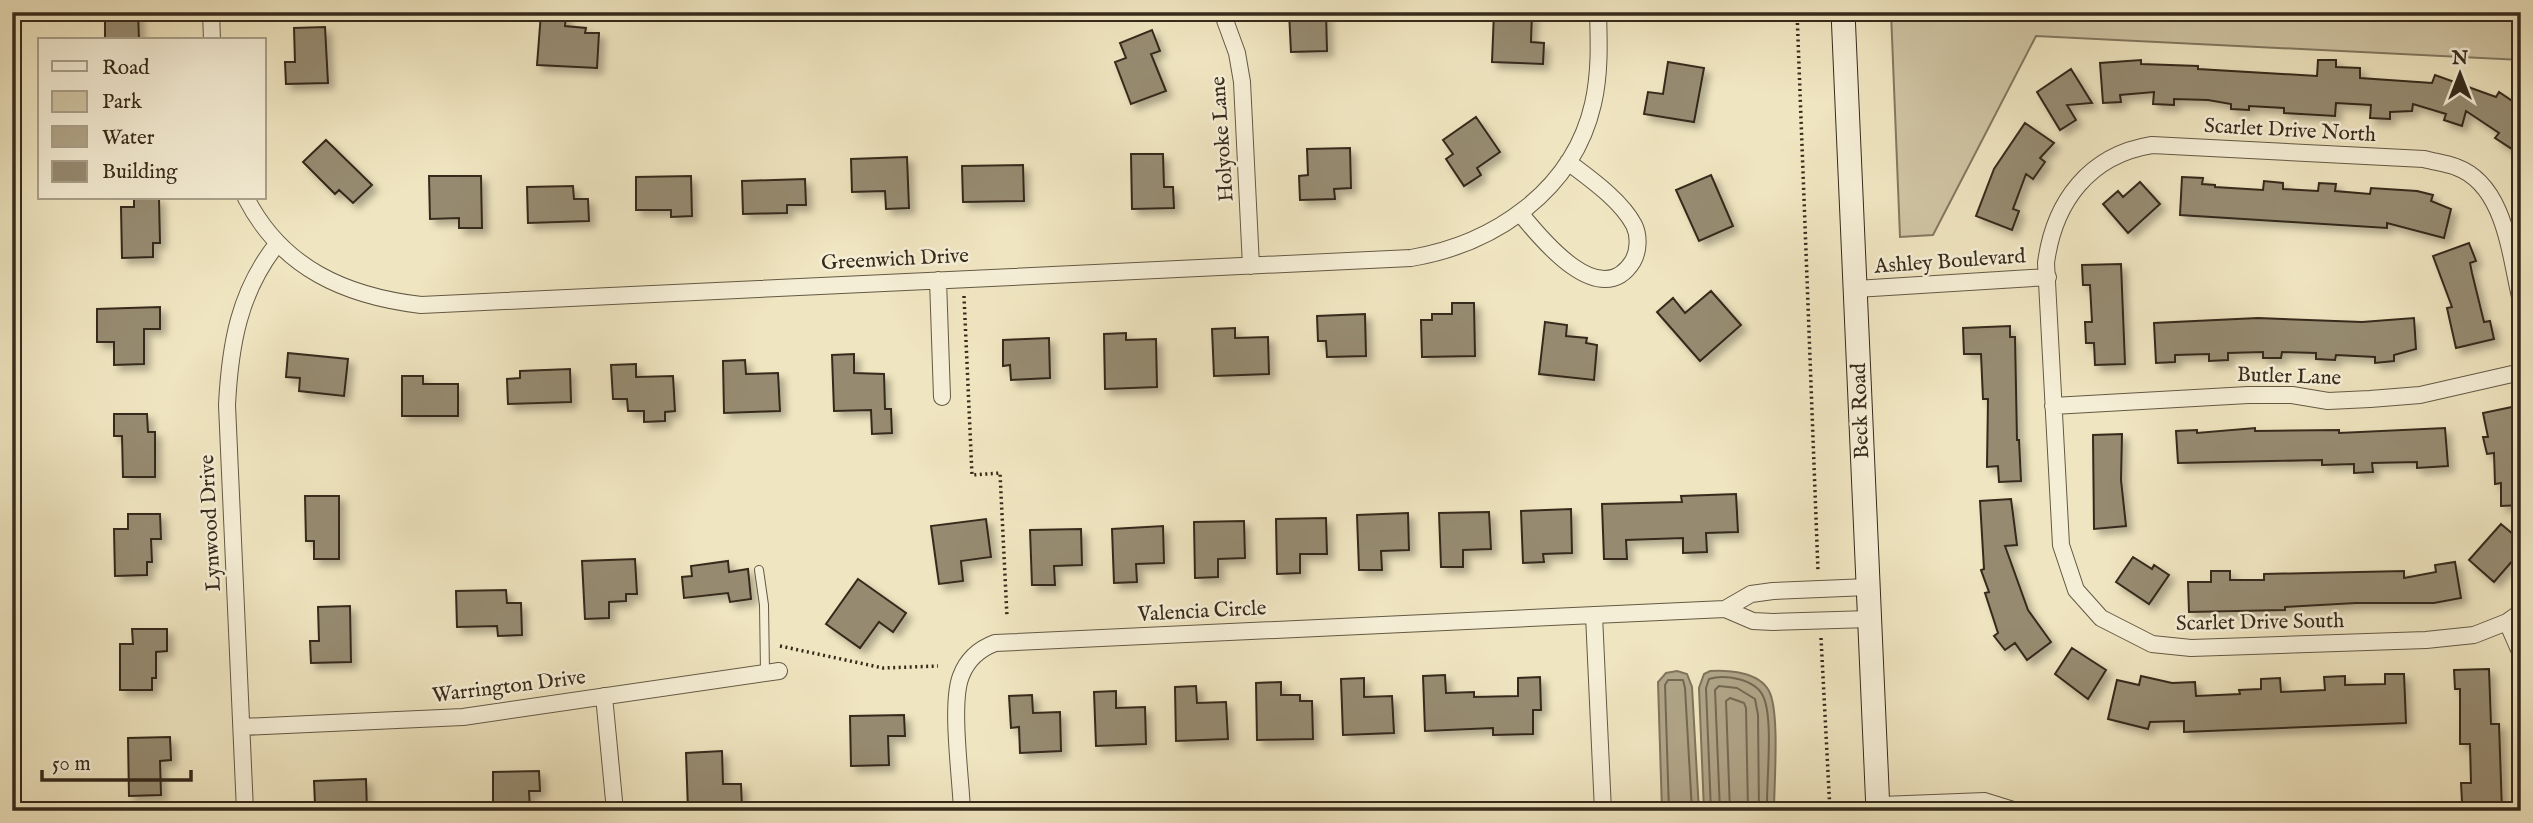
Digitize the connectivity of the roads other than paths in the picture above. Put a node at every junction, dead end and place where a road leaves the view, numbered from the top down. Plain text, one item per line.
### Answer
1 (211, 12) edge
2 (1222, 12) edge
3 (1598, 12) edge
4 (1843, 12) edge
5 (212, 38) edge
6 (1568, 162) junction
7 (247, 200) edge
8 (1520, 213) junction
9 (278, 244) junction
10 (1251, 266) junction
11 (2048, 276) junction
12 (938, 279) junction
13 (1856, 289) junction
14 (2521, 301) edge
15 (2521, 372) edge
16 (943, 397) dead end
17 (2053, 406) junction
18 (759, 570) dead end
19 (1868, 587) junction
20 (1725, 609) junction
21 (2521, 612) edge
22 (1594, 615) junction
23 (1870, 619) junction
24 (2507, 622) junction
25 (2521, 654) edge
26 (772, 672) joint
27 (604, 696) junction
28 (242, 727) junction
29 (1877, 806) edge
30 (245, 811) edge
31 (615, 811) edge
32 (962, 811) edge
33 (1603, 811) edge
34 (2030, 811) edge

1 - 5 street
2 - 10 street, Holyoke Lane
3 - 6 street, Greenwich Drive
4 - 13 main road, Beck Road
6 - 8 street, Greenwich Drive
6 - 8 street
7 - 9 street, Greenwich Drive
8 - 10 street, Greenwich Drive
9 - 12 street, Greenwich Drive
9 - 28 street, Lynwood Drive
10 - 12 street, Greenwich Drive
11 - 13 street, Ashley Boulevard
11 - 14 street, Scarlet Drive North
11 - 17 street, Scarlet Drive South
12 - 16 street
13 - 19 main road, Beck Road
15 - 17 street, Butler Lane
17 - 24 street, Scarlet Drive South
18 - 26 lane
19 - 20 street, Valencia Circle
19 - 23 main road, Beck Road
20 - 22 street, Valencia Circle
20 - 23 street, Valencia Circle
21 - 24 street, Scarlet Drive South
22 - 32 street, Valencia Circle
22 - 33 street
23 - 29 main road, Beck Road
24 - 25 street
26 - 27 street, Warrington Drive
27 - 28 street, Warrington Drive
27 - 31 street
28 - 30 street, Lynwood Drive
29 - 34 lane

